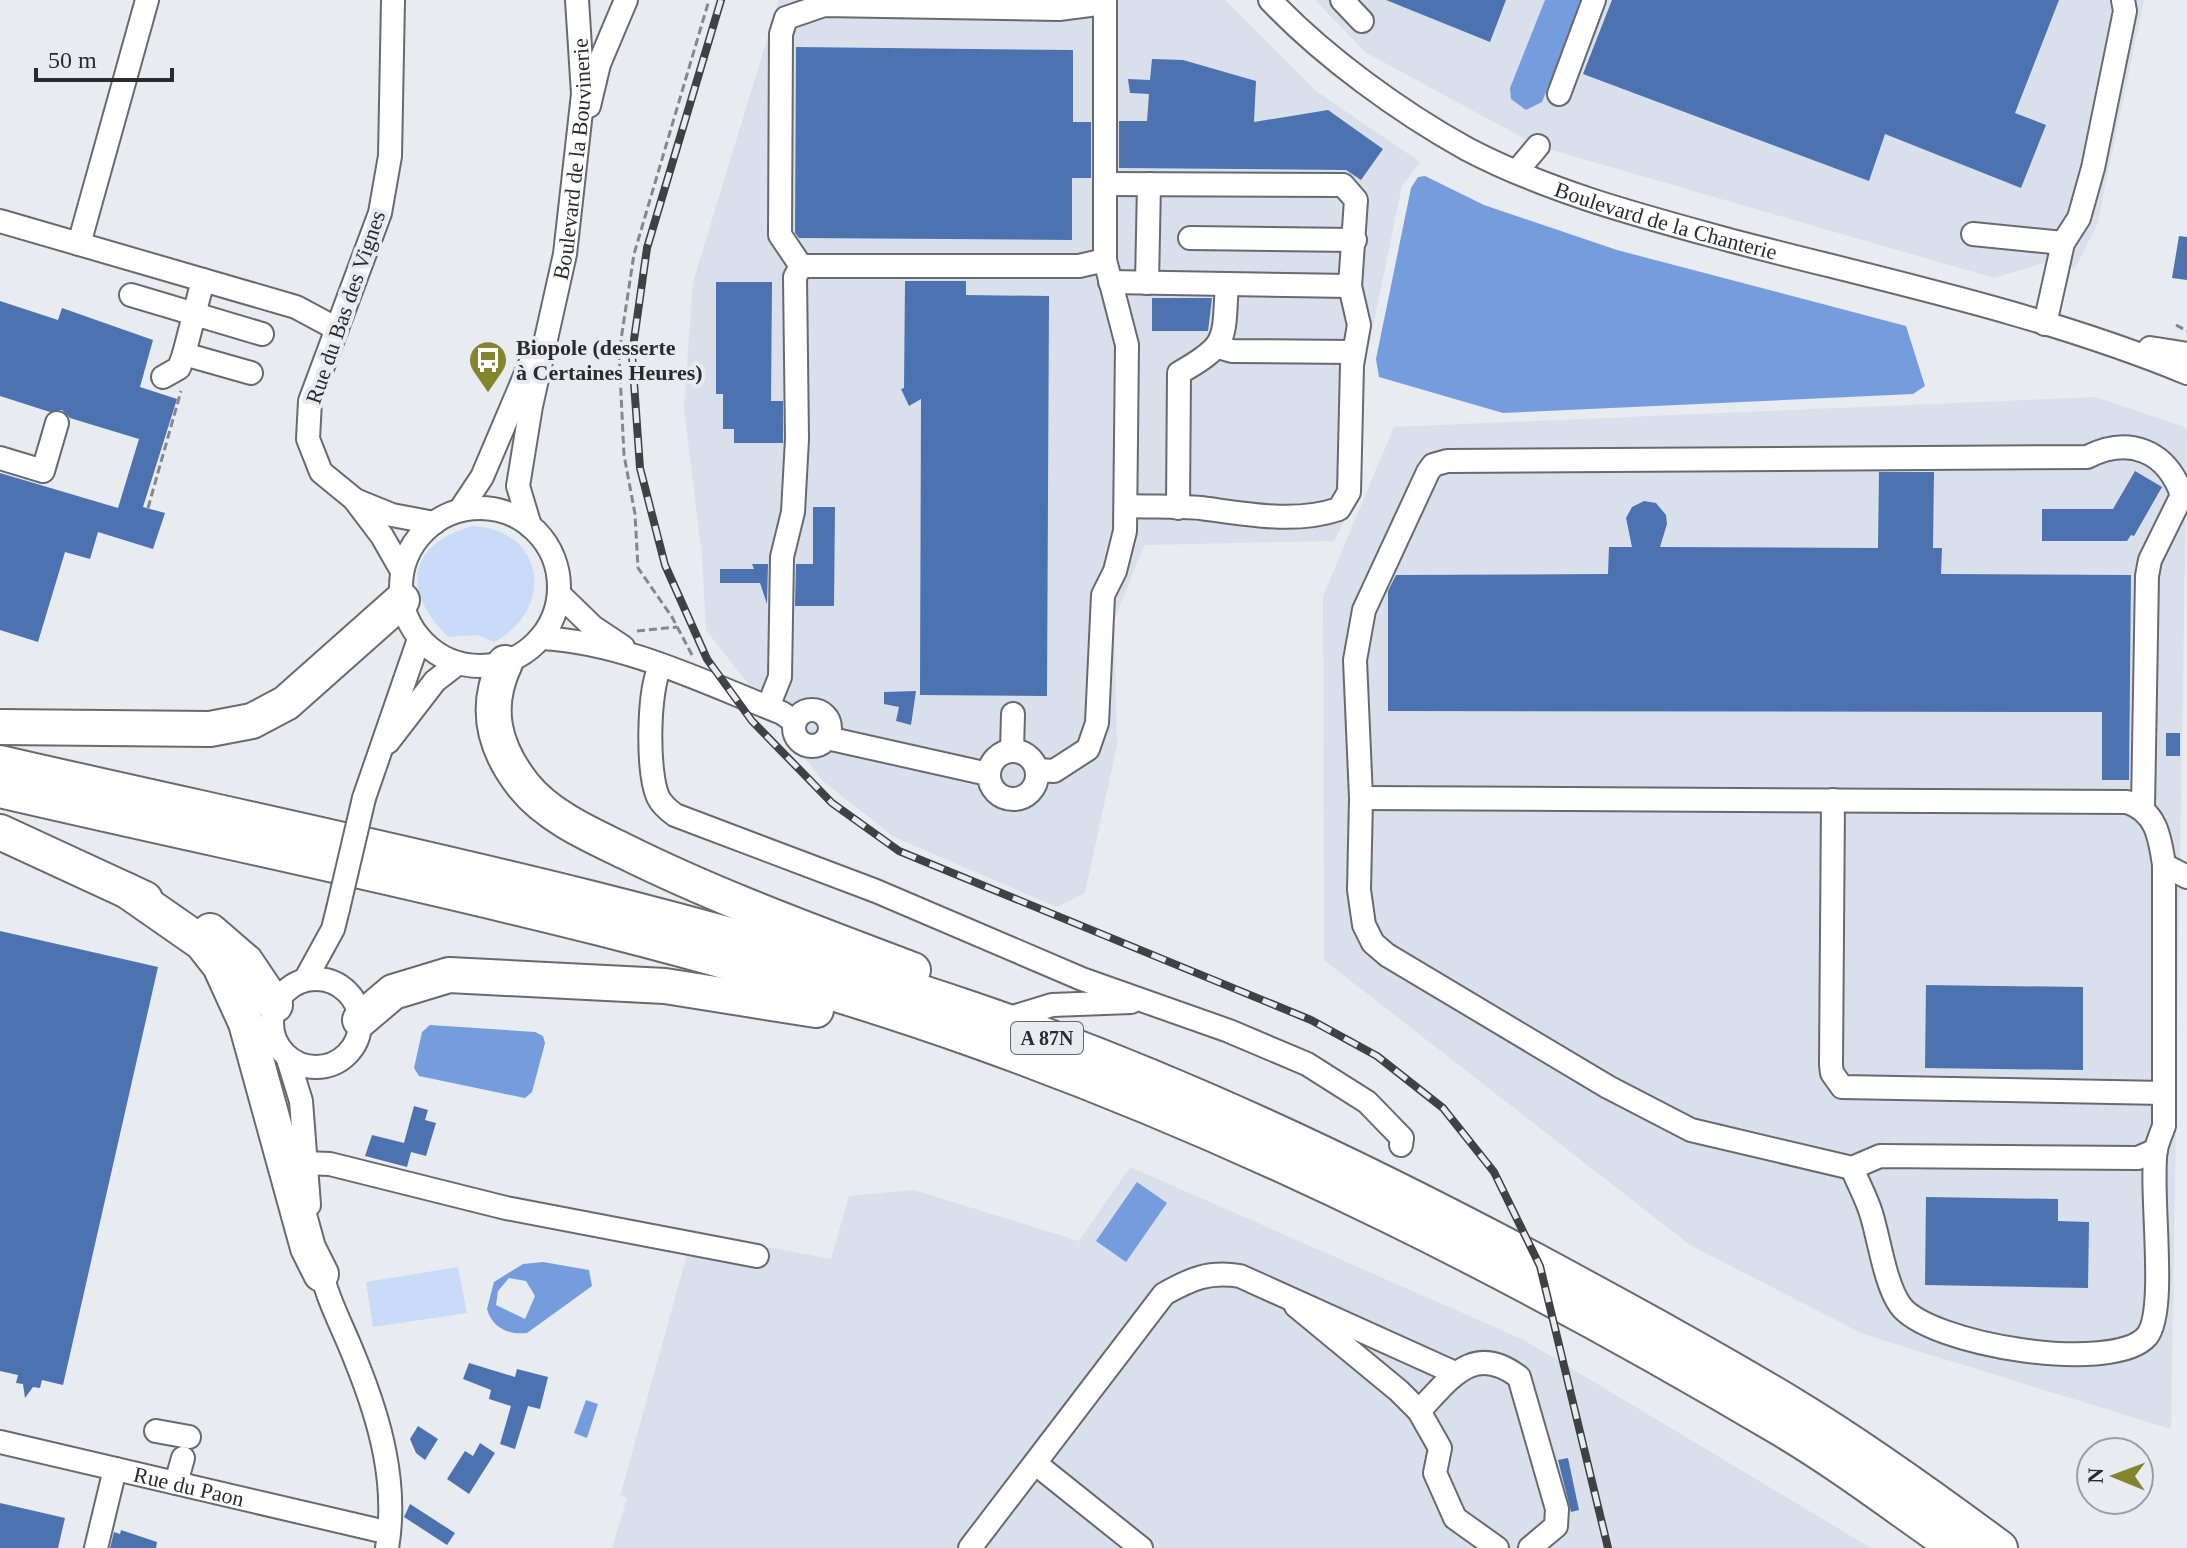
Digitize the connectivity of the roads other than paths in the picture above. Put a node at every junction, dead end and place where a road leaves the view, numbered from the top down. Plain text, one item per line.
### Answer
1 (147, 0) edge
2 (393, 0) edge
3 (577, 0) edge
4 (626, 0) edge
5 (1270, 0) edge
6 (1342, 0) edge
7 (1594, 0) edge
8 (2123, 0) edge
9 (1105, 2) edge
10 (1362, 21) dead end
11 (1559, 94) dead end
12 (579, 129) junction
13 (1538, 146) dead end
14 (1517, 171) junction
15 (1105, 184) junction
16 (1149, 184) junction
17 (0, 221) edge
18 (1973, 234) dead end
19 (1190, 238) dead end
20 (1355, 240) junction
21 (2063, 243) junction
22 (79, 244) junction
23 (801, 266) junction
24 (1108, 271) junction
25 (203, 280) junction
26 (1147, 283) junction
27 (1227, 284) junction
28 (1350, 286) junction
29 (131, 295) dead end
30 (194, 314) junction
31 (552, 317) junction
32 (2045, 324) junction
33 (337, 329) junction
34 (262, 334) dead end
35 (2109, 342) junction
36 (1218, 347) junction
37 (1354, 352) junction
38 (184, 354) junction
39 (2187, 354) edge
40 (251, 373) dead end
41 (2187, 373) edge
42 (170, 381) road end
43 (57, 423) dead end
44 (0, 458) edge
45 (354, 499) junction
46 (1126, 506) junction
47 (1178, 508) junction
48 (460, 510) junction
49 (434, 523) junction
50 (530, 526) junction
51 (402, 586) junction
52 (559, 594) junction
53 (541, 638) junction
54 (419, 639) junction
55 (505, 663) junction
56 (457, 664) junction
57 (652, 664) junction
58 (768, 707) junction
59 (1013, 714) dead end
60 (0, 727) edge
61 (1012, 750) junction
62 (378, 756) junction
63 (0, 763) edge
64 (1037, 770) junction
65 (988, 774) junction
66 (0, 790) edge
67 (1361, 798) junction
68 (1833, 800) junction
69 (2143, 807) junction
70 (0, 832) edge
71 (2164, 865) junction
72 (2187, 877) edge
73 (126, 890) junction
74 (336, 919) junction
75 (305, 980) junction
76 (343, 988) junction
77 (1142, 1002) junction
78 (275, 1005) junction
79 (360, 1020) junction
80 (983, 1023) junction
81 (288, 1059) junction
82 (326, 1067) junction
83 (2164, 1093) junction
84 (301, 1101) junction
85 (1401, 1145) dead end
86 (2156, 1150) junction
87 (304, 1163) junction
88 (1852, 1168) junction
89 (757, 1256) dead end
90 (321, 1274) junction
91 (1286, 1297) junction
92 (1455, 1373) junction
93 (1419, 1411) junction
94 (156, 1431) dead end
95 (0, 1442) edge
96 (1036, 1464) junction
97 (115, 1469) junction
98 (176, 1483) junction
99 (379, 1542) edge
100 (96, 1548) edge
101 (970, 1548) edge
102 (1141, 1548) edge
103 (1497, 1548) edge
104 (1530, 1548) edge
105 (1956, 1548) edge
106 (2000, 1548) edge

1 - 22 street
2 - 33 street, Rue du Bas des Vignes
3 - 12 street, Boulevard de la Bouvinerie
4 - 12 street
5 - 14 street, Boulevard de la Chanterie
6 - 10 street
7 - 11 street
8 - 21 street
9 - 15 street
9 - 23 street
12 - 31 street, Boulevard de la Bouvinerie
13 - 14 street
14 - 32 street, Boulevard de la Chanterie
15 - 16 street
15 - 24 street
16 - 20 street
16 - 26 street
17 - 22 street
18 - 21 street
19 - 20 street
20 - 28 street
21 - 32 street
22 - 25 street
23 - 24 street
23 - 58 street
24 - 26 street
24 - 46 street
25 - 30 street
25 - 33 street
26 - 27 street
27 - 28 street
27 - 36 street
28 - 37 street
29 - 30 street
30 - 34 street
30 - 38 street
31 - 48 street, Boulevard de la Bouvinerie
31 - 50 street, Boulevard de la Bouvinerie
32 - 35 street, Boulevard de la Chanterie
33 - 45 street, Rue du Bas des Vignes
35 - 39 street, Boulevard de la Chanterie
35 - 41 street, Boulevard de la Chanterie
36 - 37 street
36 - 47 street
37 - 47 street
38 - 40 street
38 - 42 street
43 - 44 street
45 - 49 street, Rue du Bas des Vignes
45 - 51 street, Rue du Bas des Vignes
46 - 47 street
46 - 64 street
48 - 49 street
48 - 50 street
49 - 51 street
50 - 52 street
51 - 54 street
51 - 60 highway
52 - 53 street
52 - 57 street
53 - 55 street
53 - 57 street
54 - 56 street
54 - 62 street
55 - 56 street
55 - 80 highway
56 - 62 street
57 - 58 street
57 - 77 street
58 - 65 street
59 - 61 street
61 - 64 street
61 - 65 street
62 - 74 street, bridge
63 - 80 highway, A 87N
64 - 65 street
66 - 80 highway, A 87N
67 - 68 street
67 - 69 street
67 - 88 street
68 - 69 street
68 - 83 street
69 - 71 street
70 - 73 highway
71 - 72 street
71 - 83 street
73 - 78 highway
73 - 90 highway
74 - 75 street
74 - 76 street
75 - 76 street
75 - 78 street
76 - 79 street
77 - 80 street
77 - 85 street
78 - 81 street
79 - 80 highway
79 - 82 street
80 - 105 highway, A 87N
80 - 106 highway, A 87N
81 - 82 street
81 - 84 street
82 - 84 street
83 - 86 street
84 - 87 street
86 - 88 street
86 - 88 street
87 - 89 street
87 - 90 street
90 - 99 street
91 - 92 street
91 - 93 street
91 - 96 street
92 - 93 street
92 - 104 street
93 - 103 street
94 - 98 street
95 - 97 street, Rue du Paon
96 - 101 street
96 - 102 street
97 - 98 street, Rue du Paon
97 - 100 street
98 - 99 street, Rue du Paon

